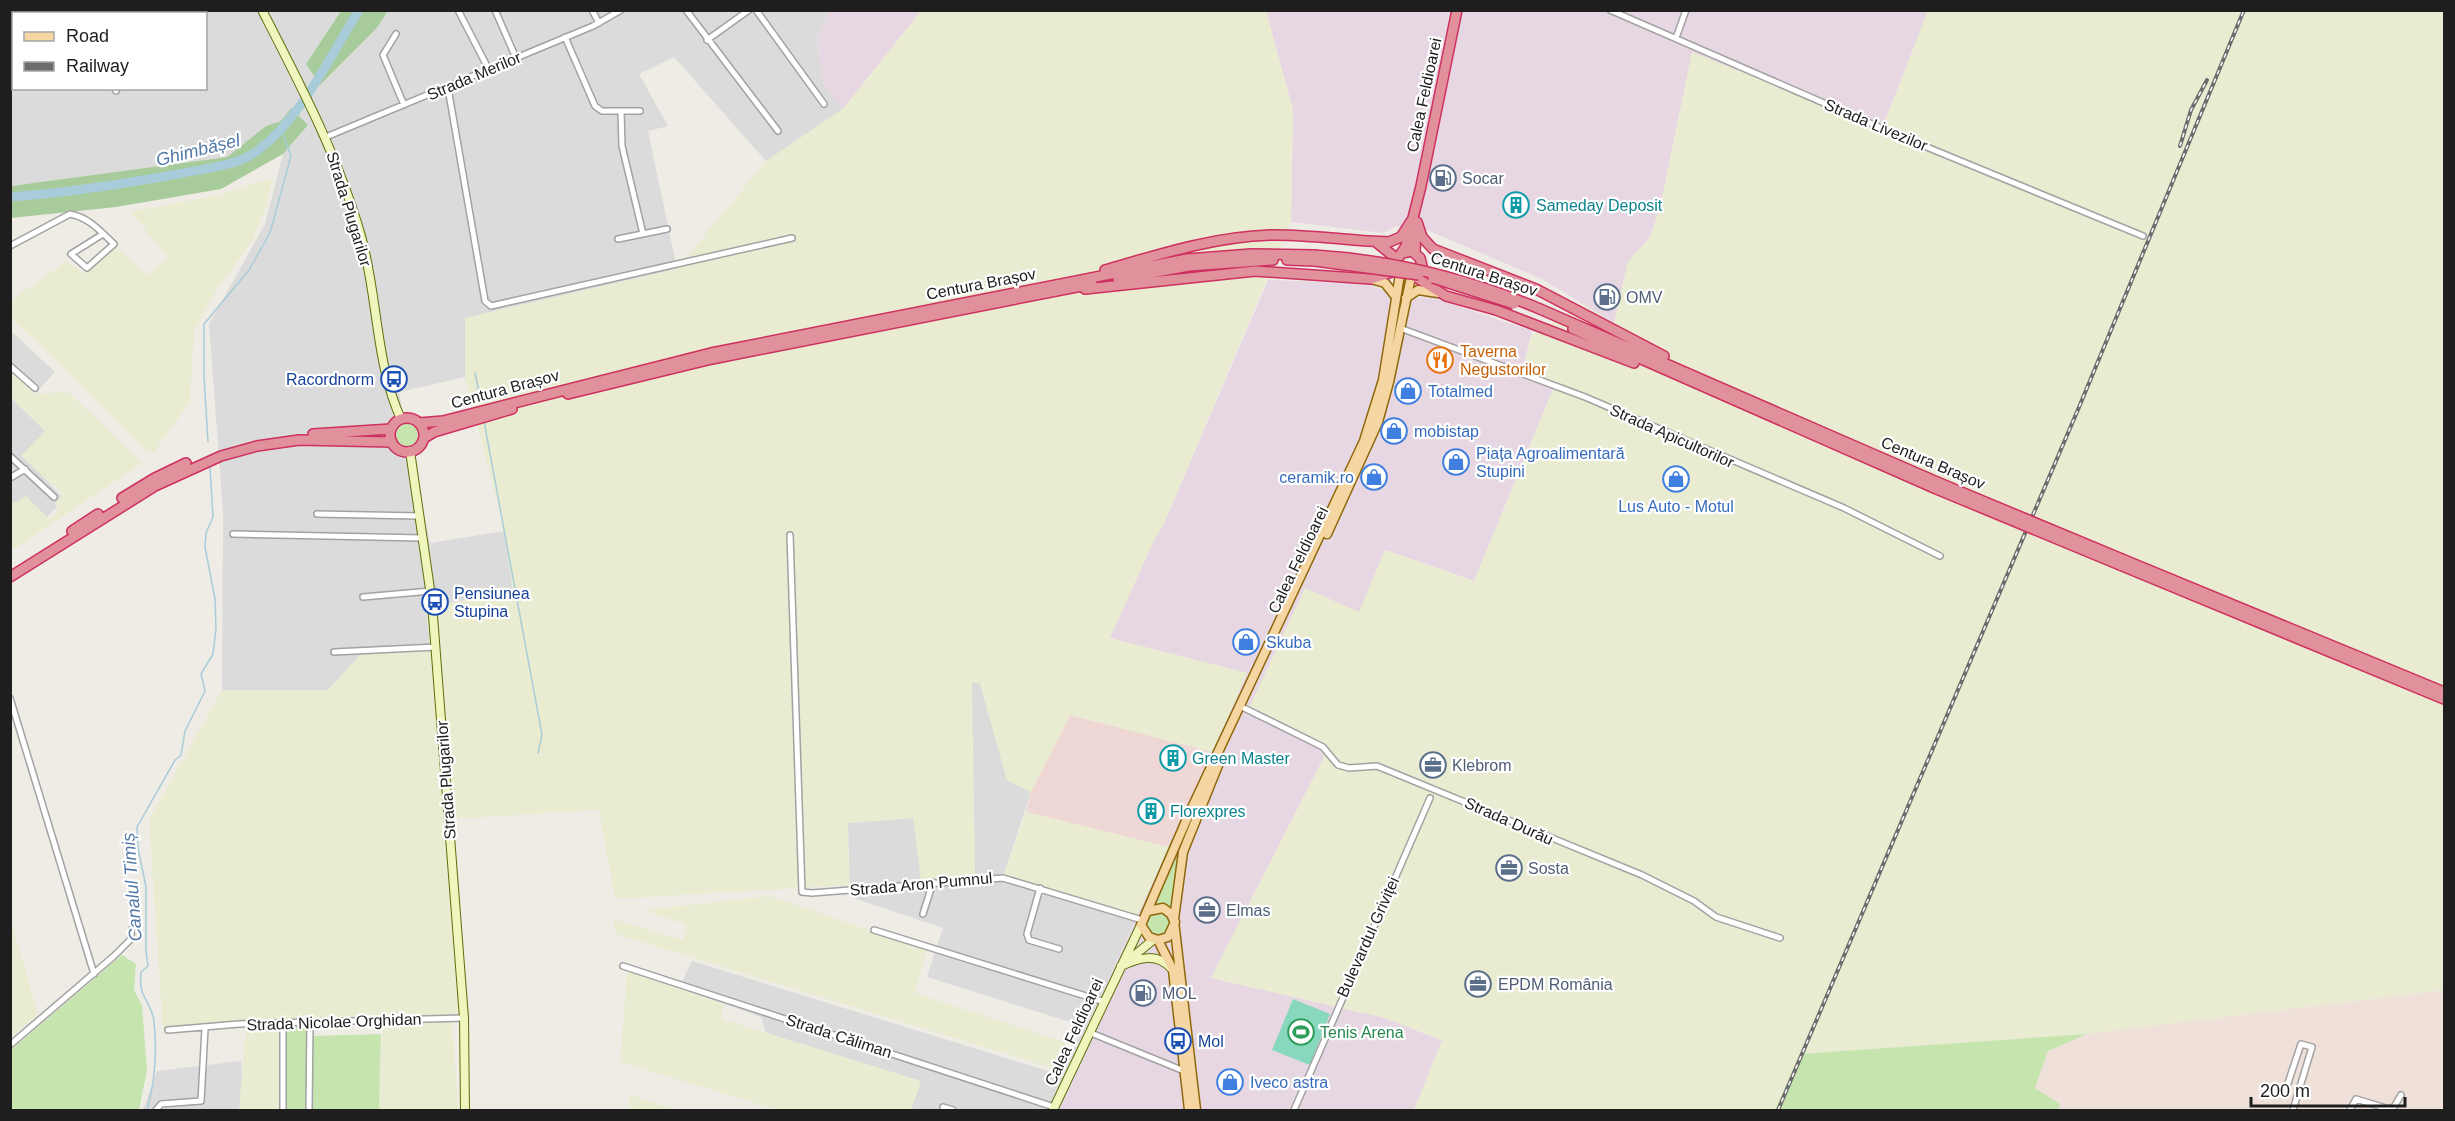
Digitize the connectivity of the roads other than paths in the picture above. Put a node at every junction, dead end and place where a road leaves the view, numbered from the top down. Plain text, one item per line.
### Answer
1 (262, 10) edge
2 (458, 10) edge
3 (495, 10) edge
4 (592, 10) edge
5 (621, 10) edge
6 (686, 10) edge
7 (748, 10) edge
8 (756, 10) edge
9 (1457, 10) edge
10 (1610, 10) edge
11 (1686, 10) edge
12 (599, 23) junction
13 (396, 34) dead end
14 (565, 37) junction
15 (1676, 38) junction
16 (707, 40) junction
17 (516, 58) junction
18 (489, 70) junction
19 (448, 88) junction
20 (824, 104) dead end
21 (404, 105) junction
22 (621, 111) junction
23 (640, 111) dead end
24 (778, 131) dead end
25 (326, 137) junction
26 (1414, 221) junction
27 (667, 229) dead end
28 (103, 234) junction
29 (643, 234) junction
30 (2143, 236) dead end
31 (792, 238) dead end
32 (618, 239) dead end
33 (1376, 242) junction
34 (10, 246) edge
35 (1418, 255) junction
36 (1399, 256) junction
37 (1448, 256) junction
38 (1399, 272) junction
39 (1412, 276) junction
40 (1371, 279) junction
41 (1043, 290) junction
42 (1446, 296) junction
43 (1401, 298) junction
44 (1400, 328) junction
45 (10, 366) edge
46 (1684, 374) junction
47 (35, 388) dead end
48 (401, 419) junction
49 (419, 423) junction
50 (391, 429) junction
51 (424, 438) junction
52 (392, 442) junction
53 (410, 452) junction
54 (10, 456) edge
55 (25, 469) junction
56 (10, 478) edge
57 (54, 496) dead end
58 (317, 514) dead end
59 (419, 516) junction
60 (233, 534) dead end
61 (790, 535) dead end
62 (422, 538) junction
63 (1940, 556) dead end
64 (2121, 562) junction
65 (10, 570) edge
66 (10, 577) edge
67 (431, 591) junction
68 (363, 597) dead end
69 (435, 647) junction
70 (334, 652) dead end
71 (2445, 692) edge
72 (10, 698) edge
73 (2445, 699) edge
74 (1244, 708) junction
75 (1430, 798) dead end
76 (933, 882) junction
77 (1040, 888) junction
78 (1148, 910) junction
79 (923, 914) dead end
80 (1174, 920) junction
81 (1142, 923) junction
82 (132, 929) dead end
83 (874, 930) dead end
84 (1780, 938) dead end
85 (1156, 940) junction
86 (1059, 950) dead end
87 (623, 966) dead end
88 (1121, 966) junction
89 (1177, 973) junction
90 (94, 974) junction
91 (1105, 1002) junction
92 (464, 1018) junction
93 (310, 1022) junction
94 (284, 1023) junction
95 (205, 1028) junction
96 (168, 1030) dead end
97 (1090, 1033) junction
98 (10, 1045) edge
99 (1184, 1071) junction
100 (2289, 1083) dead end
101 (2401, 1095) dead end
102 (943, 1107) dead end
103 (1054, 1109) edge
104 (156, 1110) edge
105 (283, 1110) edge
106 (309, 1110) edge
107 (465, 1110) edge
108 (953, 1110) edge
109 (1189, 1110) edge
110 (1196, 1110) edge
111 (1294, 1110) edge
112 (2293, 1110) edge
113 (2350, 1110) edge

1 - 25 street, Strada Plugarilor
2 - 18 street
3 - 17 street
4 - 12 street
5 - 12 street, Strada Merilor
6 - 16 street
7 - 16 street
8 - 20 street
9 - 26 highway, Calea Feldioarei
10 - 15 street, Strada Livezilor
11 - 15 street
12 - 14 street, Strada Merilor
13 - 21 street
14 - 17 street, Strada Merilor
14 - 22 street
15 - 30 street, Strada Livezilor
16 - 24 street
17 - 18 street, Strada Merilor
18 - 19 street, Strada Merilor
19 - 21 street, Strada Merilor
19 - 31 street
21 - 25 street, Strada Merilor
22 - 23 street
22 - 29 street
25 - 48 street, Strada Plugarilor
26 - 33 highway
26 - 35 highway, Calea Feldioarei
26 - 36 highway, Calea Feldioarei
26 - 37 highway
27 - 29 street
28 - 28 street
28 - 34 street
29 - 32 street
33 - 36 highway
33 - 41 highway
35 - 36 highway
35 - 37 highway
35 - 39 highway, Calea Feldioarei
36 - 38 highway
37 - 46 highway
38 - 39 highway
38 - 40 highway
38 - 43 main road, Calea Feldioarei
39 - 42 highway
39 - 43 main road, Calea Feldioarei
40 - 41 highway
40 - 43 main road
41 - 46 highway, Centura Brașov, bridge
41 - 49 highway, Centura Brașov
41 - 51 highway, Centura Brașov
42 - 43 main road
42 - 46 highway
43 - 44 main road, Calea Feldioarei
43 - 78 main road, Calea Feldioarei
44 - 63 street, Strada Apicultorilor
44 - 74 main road, Calea Feldioarei
45 - 47 street
46 - 64 highway, Centura Brașov, bridge
48 - 49 highway, Centura Brașov
48 - 50 highway
49 - 51 highway
50 - 52 highway
50 - 65 highway
51 - 53 highway, Centura Brașov
52 - 53 highway
52 - 66 highway
53 - 59 street, Strada Plugarilor
54 - 55 street
55 - 56 street
55 - 57 street
58 - 59 street
59 - 62 street, Strada Plugarilor
60 - 62 street
61 - 76 street, Strada Aron Pumnul
62 - 67 street, Strada Plugarilor
64 - 71 highway, Centura Brașov
64 - 73 highway, Centura Brașov
67 - 68 street
67 - 69 street, Strada Plugarilor
69 - 70 street
69 - 92 street, Strada Plugarilor
72 - 90 street
74 - 80 main road, Calea Feldioarei
74 - 84 street, Strada Durău
75 - 111 street, Bulevardul Griviței
76 - 77 street, Strada Aron Pumnul
76 - 79 street
77 - 81 street, Strada Aron Pumnul
77 - 86 street
78 - 80 main road
78 - 81 main road, Calea Feldioarei
80 - 85 main road, Calea Feldioarei
80 - 89 main road
81 - 85 main road
81 - 88 street, Calea Feldioarei
82 - 90 street
83 - 91 street
85 - 88 street, Calea Feldioarei
85 - 89 main road
87 - 103 street, Strada Căliman
88 - 89 street
88 - 91 street, Calea Feldioarei
89 - 99 main road
89 - 110 main road
90 - 98 street
91 - 97 street, Calea Feldioarei
92 - 93 street, Strada Nicolae Orghidan
92 - 107 street, Strada Plugarilor
93 - 94 street, Strada Nicolae Orghidan
93 - 106 street
94 - 95 street, Strada Nicolae Orghidan
94 - 105 street
95 - 96 street, Strada Nicolae Orghidan
95 - 104 street
97 - 99 street
97 - 103 street, Calea Feldioarei
99 - 109 main road
100 - 112 street
101 - 113 street
102 - 108 street

